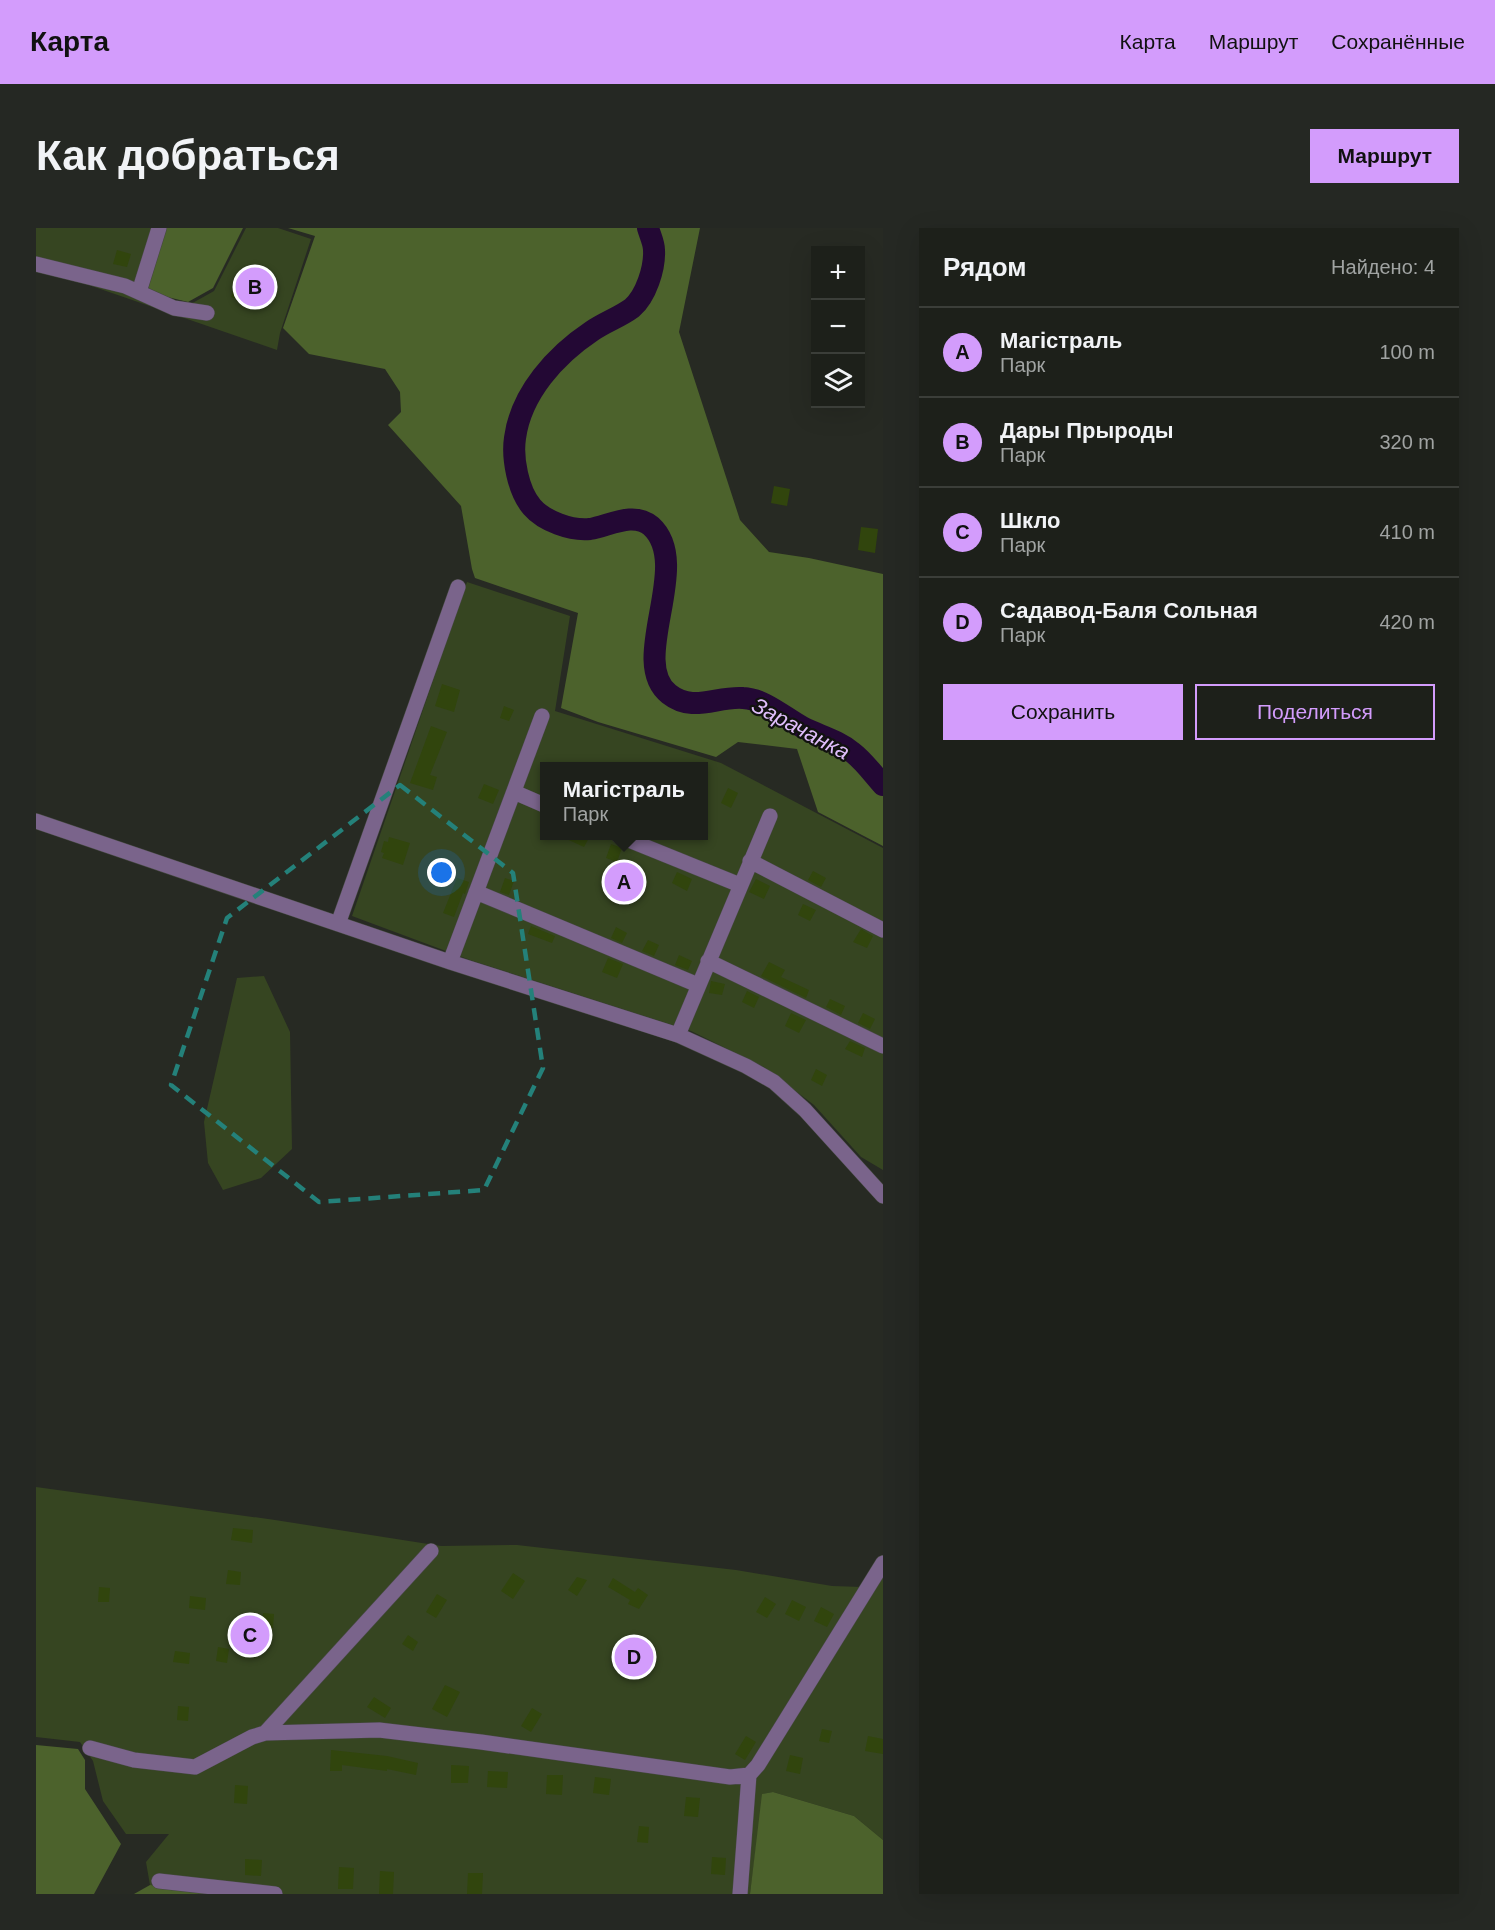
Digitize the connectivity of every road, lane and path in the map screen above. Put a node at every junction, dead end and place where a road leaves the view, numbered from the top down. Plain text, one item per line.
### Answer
1 (159, 228) edge
2 (36, 264) edge
3 (139, 292) junction
4 (207, 313) dead end
5 (458, 587) dead end
6 (542, 716) dead end
7 (514, 792) junction
8 (540, 803) edge
9 (770, 816) dead end
10 (36, 821) edge
11 (629, 840) edge
12 (750, 861) junction
13 (740, 885) junction
14 (477, 892) junction
15 (338, 924) junction
16 (883, 930) edge
17 (708, 961) junction
18 (450, 962) junction
19 (698, 985) junction
20 (678, 1035) junction
21 (883, 1046) edge
22 (883, 1196) edge
23 (431, 1551) dead end
24 (883, 1563) edge
25 (265, 1733) junction
26 (90, 1748) dead end
27 (749, 1775) junction
28 (159, 1881) dead end
29 (275, 1894) edge
30 (740, 1894) edge

1 - 3 street
2 - 3 street
3 - 4 street
5 - 15 street
6 - 7 street
7 - 8 street
7 - 14 street
9 - 12 street
10 - 15 street
11 - 13 street
12 - 13 street
12 - 16 street
13 - 17 street
14 - 18 street
14 - 19 street
15 - 18 street
17 - 19 street
17 - 21 street
18 - 20 street
19 - 20 street
20 - 22 street
23 - 25 street
24 - 27 street
25 - 26 street
25 - 27 street
27 - 30 street
28 - 29 street

